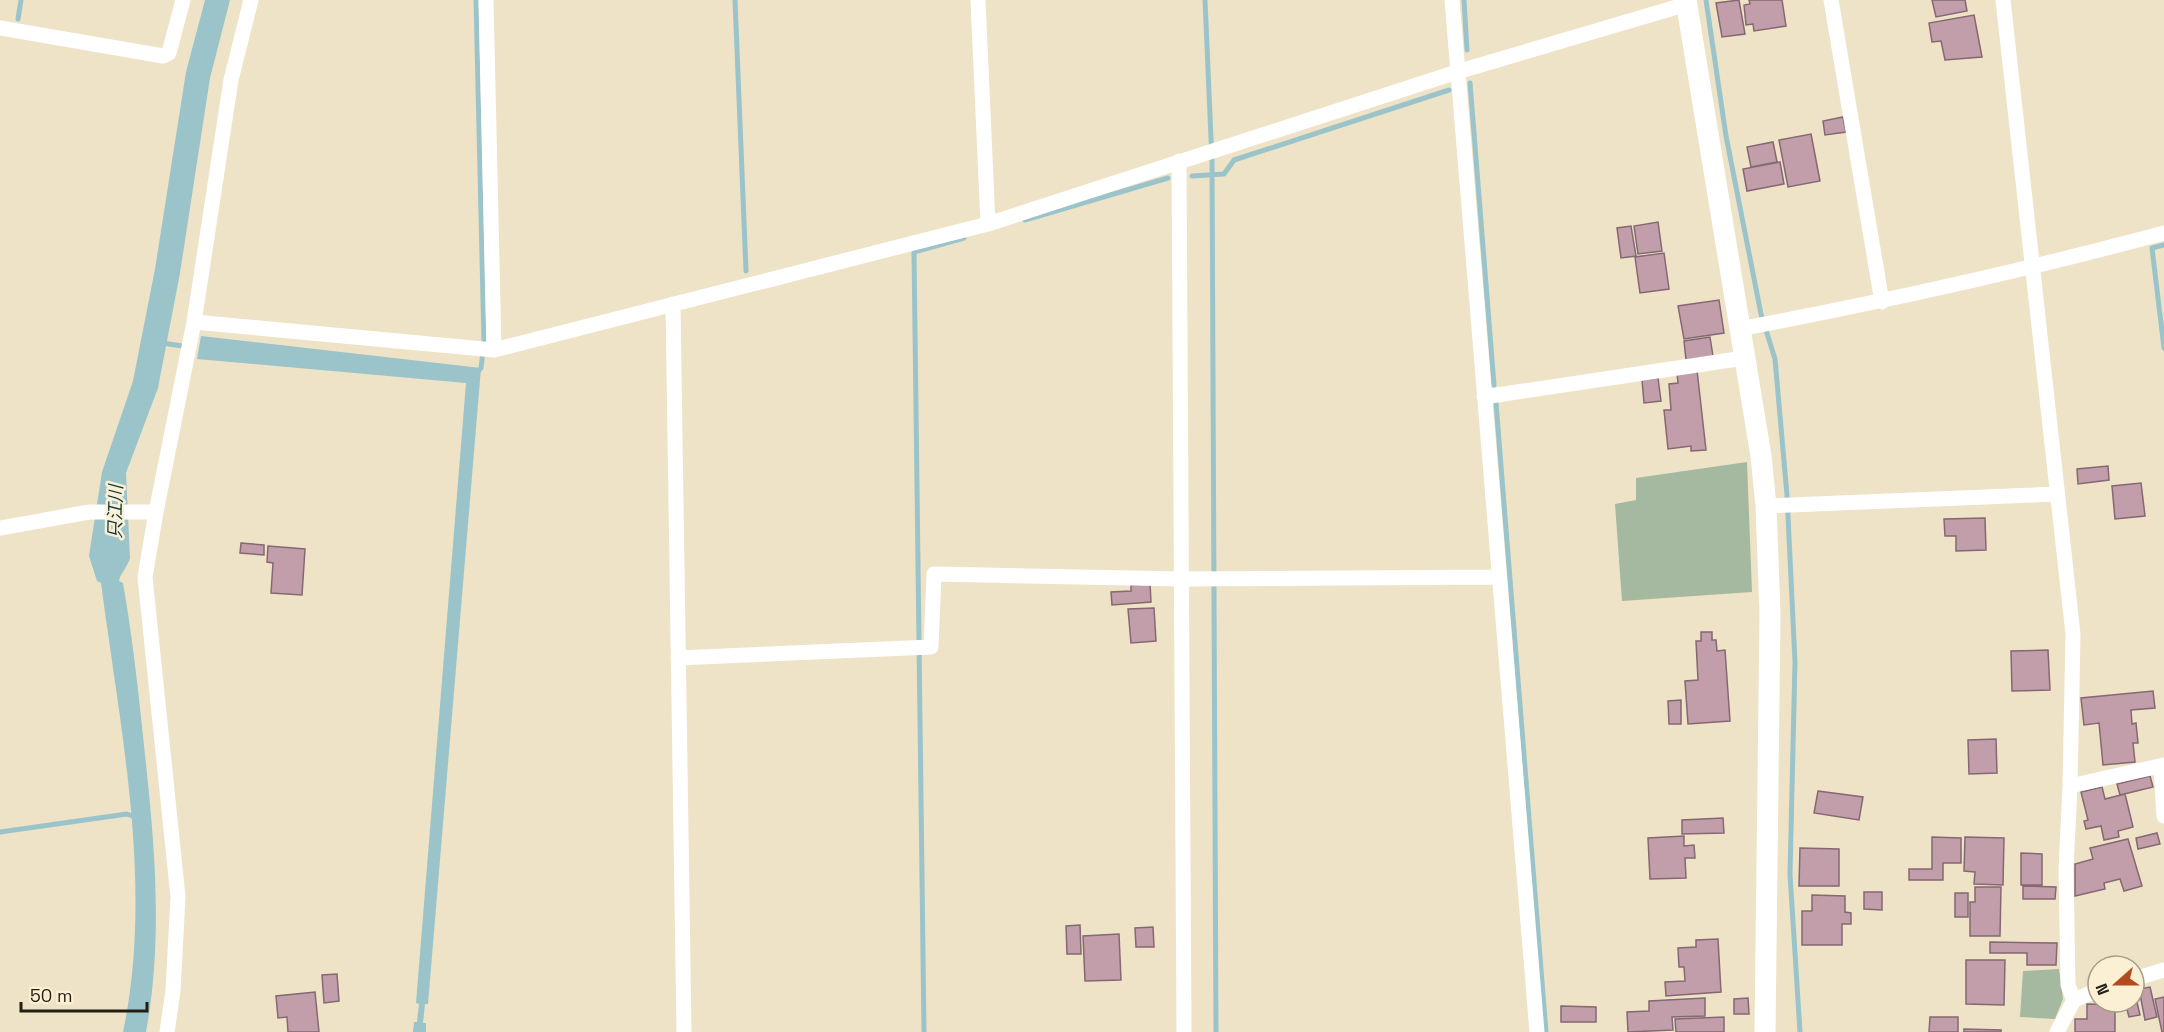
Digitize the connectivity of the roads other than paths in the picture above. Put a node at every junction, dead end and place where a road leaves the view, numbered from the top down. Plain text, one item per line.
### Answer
1 (183, 0) edge
2 (252, 0) edge
3 (486, 0) edge
4 (978, 0) edge
5 (1452, 0) edge
6 (1831, 0) edge
7 (2003, 0) edge
8 (1686, 2) edge
9 (0, 28) edge
10 (1457, 72) junction
11 (1179, 161) junction
12 (988, 224) junction
13 (2164, 233) edge
14 (2032, 268) junction
15 (1882, 302) junction
16 (673, 304) junction
17 (194, 322) junction
18 (1748, 328) junction
19 (486, 351) junction
20 (1744, 358) junction
21 (1484, 397) junction
22 (2057, 494) junction
23 (1780, 506) junction
24 (156, 512) junction
25 (0, 528) edge
26 (1499, 577) junction
27 (1182, 579) junction
28 (678, 658) junction
29 (2162, 765) edge
30 (2070, 786) junction
31 (2164, 816) edge
32 (2164, 970) edge
33 (2146, 975) edge
34 (2086, 995) edge
35 (2074, 1000) junction
36 (167, 1032) edge
37 (684, 1032) edge
38 (1184, 1032) edge
39 (1537, 1032) edge
40 (1765, 1032) edge
41 (2057, 1032) edge

1 - 9 street
2 - 17 street
3 - 19 street
4 - 12 street
5 - 10 street
6 - 15 street
7 - 14 street
8 - 10 street
8 - 18 street
10 - 11 street
10 - 21 street
11 - 12 street
11 - 27 street
12 - 16 street
13 - 14 street
14 - 15 street
14 - 22 street
15 - 18 street
16 - 19 street
16 - 28 street
17 - 19 street
17 - 24 street
18 - 20 street
20 - 21 street
20 - 23 street
21 - 26 street
22 - 23 street
22 - 30 street
23 - 40 street
24 - 25 street
24 - 36 street
26 - 27 street
26 - 39 street
27 - 28 street
27 - 38 street
28 - 37 street
29 - 30 street
29 - 31 street
30 - 35 street
32 - 33 street
34 - 35 street
35 - 41 street

